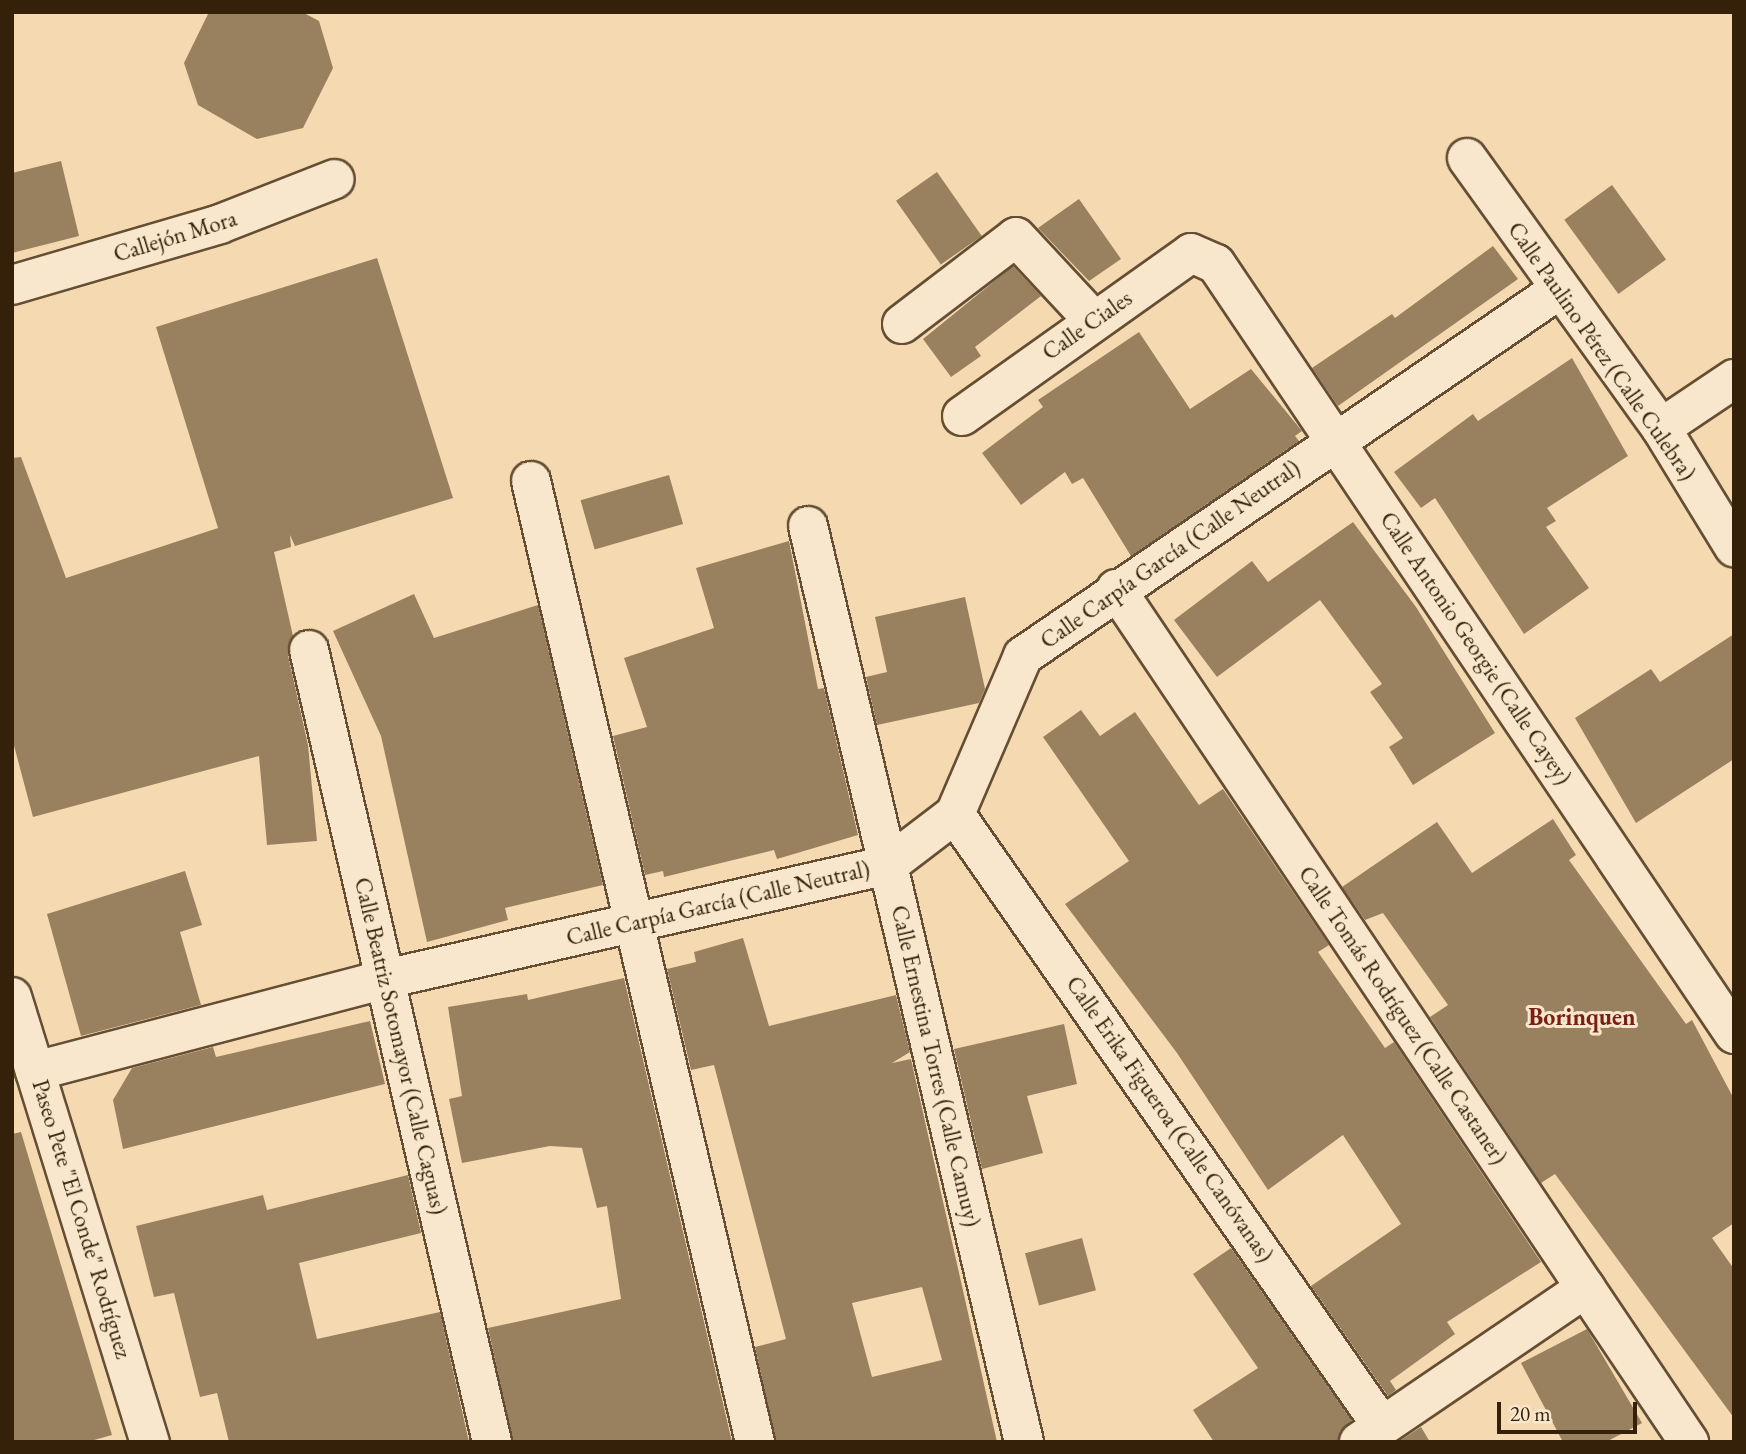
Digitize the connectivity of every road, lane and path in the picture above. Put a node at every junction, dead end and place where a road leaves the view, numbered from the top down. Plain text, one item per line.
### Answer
1 (1466, 158) dead end
2 (335, 179) dead end
3 (1216, 264) joint
4 (12, 285) edge
5 (1560, 289) junction
6 (1093, 320) junction
7 (902, 324) dead end
8 (1734, 379) edge
9 (962, 416) dead end
10 (1661, 428) junction
11 (1336, 440) junction
12 (531, 481) dead end
13 (808, 526) dead end
14 (1734, 547) edge
15 (1116, 589) junction
16 (309, 650) dead end
17 (955, 814) junction
18 (888, 865) junction
19 (637, 922) junction
20 (385, 979) junction
21 (14, 1010) edge
22 (1734, 1034) edge
23 (35, 1071) junction
24 (1586, 1287) junction
25 (1371, 1434) edge
26 (150, 1442) edge
27 (492, 1442) edge
28 (755, 1442) edge
29 (1024, 1442) edge
30 (1689, 1442) edge

1 - 5 street, Calle Paulino Pérez (Calle Culebra)
2 - 4 street, Callejón Mora
3 - 6 street, Calle Ciales
3 - 11 street, Calle Antonio Georgie (Calle Cayey)
5 - 10 street, Calle Paulino Pérez (Calle Culebra)
5 - 11 street, Calle Carpía García (Calle Neutral)
6 - 7 street
6 - 9 street, Calle Ciales
8 - 10 street
10 - 14 street, Calle Paulino Pérez (Calle Culebra)
11 - 15 street, Calle Carpía García (Calle Neutral)
11 - 22 street, Calle Antonio Georgie (Calle Cayey)
12 - 19 street
13 - 18 street, Calle Ernestina Torres (Calle Camuy)
15 - 17 street, Calle Carpía García (Calle Neutral)
15 - 24 street, Calle Tomás Rodríguez (Calle Castaner)
16 - 20 street, Calle Beatriz Sotomayor (Calle Caguas)
17 - 18 street, Calle Carpía García (Calle Neutral)
17 - 25 street, Calle Erika Figueroa (Calle Canóvanas)
18 - 19 street, Calle Carpía García (Calle Neutral)
18 - 29 street, Calle Ernestina Torres (Calle Camuy)
19 - 20 street, Calle Carpía García (Calle Neutral)
19 - 28 street
20 - 23 street, Calle Carpía García (Calle Neutral)
20 - 27 street, Calle Beatriz Sotomayor (Calle Caguas)
21 - 23 street, Paseo Pete "El Conde" Rodríguez
23 - 26 street, Paseo Pete "El Conde" Rodríguez
24 - 25 street
24 - 30 street, Calle Tomás Rodríguez (Calle Castaner)

